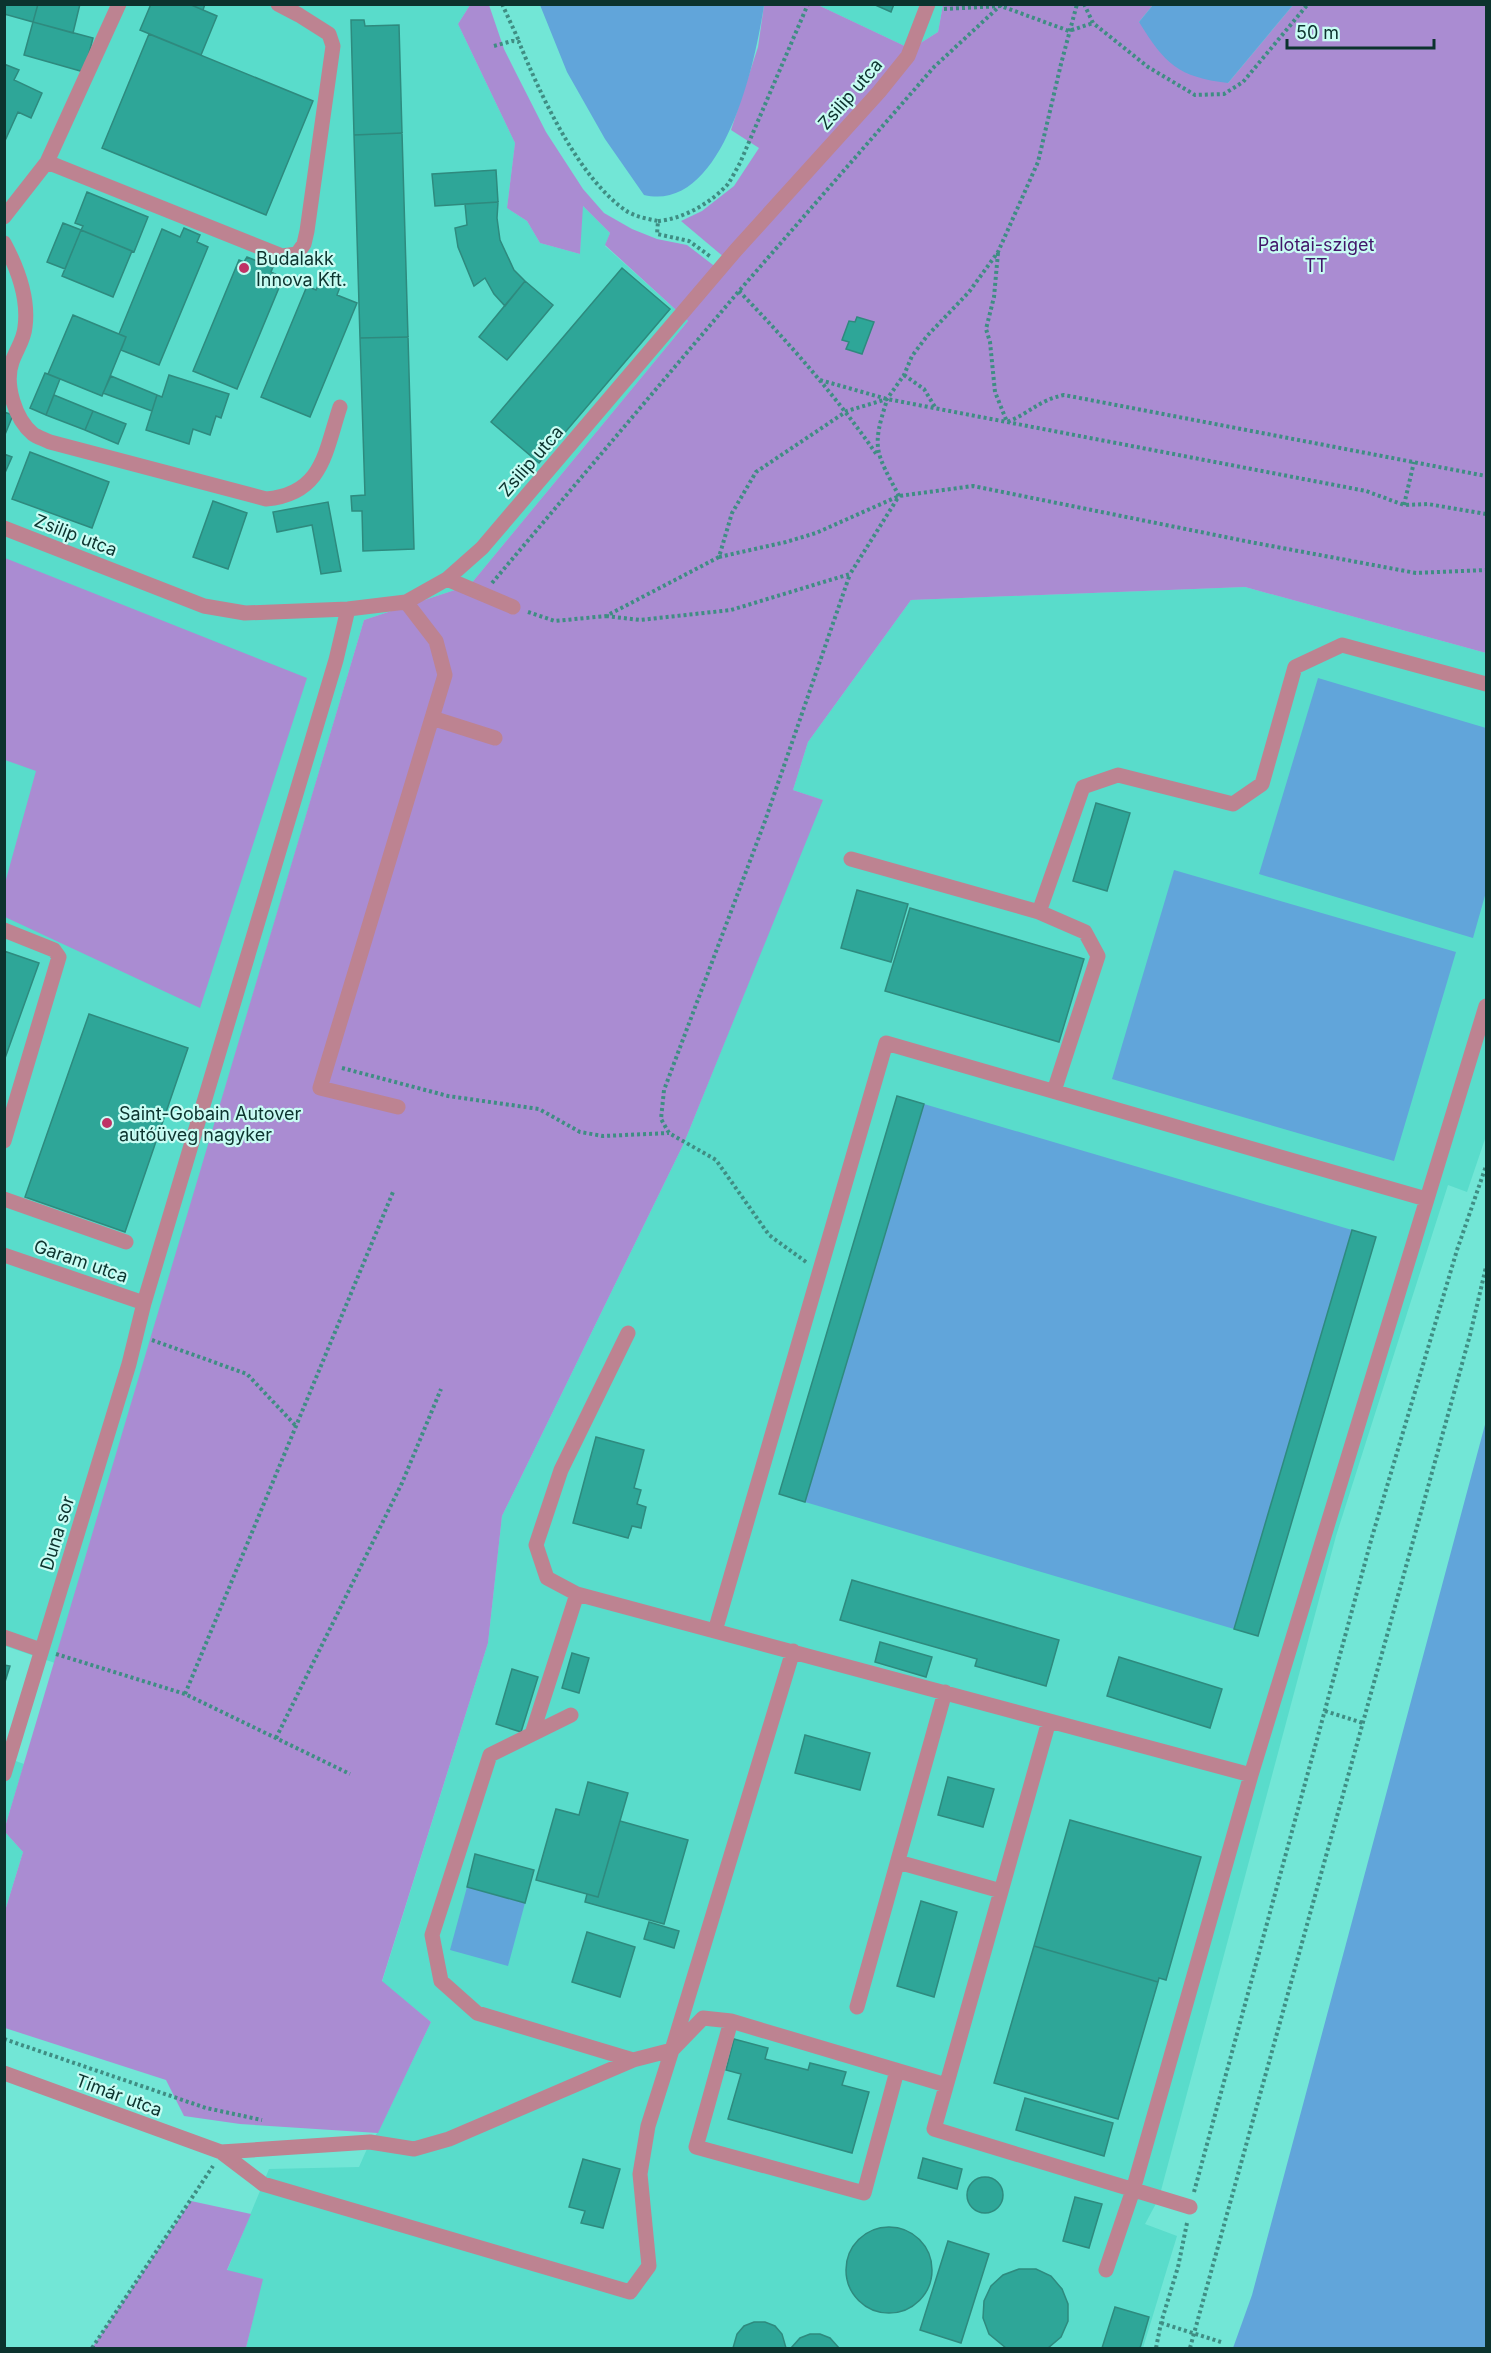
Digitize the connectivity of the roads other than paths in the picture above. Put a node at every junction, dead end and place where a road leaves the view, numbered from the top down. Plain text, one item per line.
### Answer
1 (119, 4) edge
2 (278, 4) edge
3 (928, 8) edge
4 (47, 162) junction
5 (4, 217) edge
6 (4, 243) edge
7 (340, 407) dead end
8 (4, 528) edge
9 (447, 579) junction
10 (406, 602) junction
11 (513, 607) road end
12 (348, 609) junction
13 (1486, 684) edge
14 (432, 718) junction
15 (495, 738) dead end
16 (851, 859) dead end
17 (1040, 912) junction
18 (4, 930) edge
19 (1486, 1006) edge
20 (1054, 1091) junction
21 (398, 1107) dead end
22 (4, 1141) edge
23 (4, 1199) edge
24 (1426, 1199) junction
25 (126, 1242) dead end
26 (4, 1255) edge
27 (144, 1304) junction
28 (627, 1333) dead end
29 (577, 1594) junction
30 (715, 1631) junction
31 (4, 1637) edge
32 (41, 1650) junction
33 (793, 1652) junction
34 (945, 1692) junction
35 (571, 1715) dead end
36 (1049, 1721) junction
37 (532, 1734) junction
38 (4, 1774) edge
39 (1251, 1775) junction
40 (898, 1862) junction
41 (1001, 1891) junction
42 (857, 2007) dead end
43 (731, 2021) junction
44 (672, 2050) junction
45 (633, 2060) junction
46 (897, 2071) junction
47 (4, 2073) edge
48 (946, 2085) junction
49 (221, 2152) junction
50 (1133, 2190) junction
51 (1190, 2207) road end
52 (1106, 2270) dead end

1 - 4 street
2 - 4 street
3 - 9 street, Zsilip utca
4 - 5 street
6 - 7 street
8 - 12 street, Zsilip utca
9 - 10 street, Zsilip utca
9 - 11 street
10 - 12 street, Zsilip utca
10 - 14 street
12 - 27 street, Duna sor
13 - 17 street
14 - 15 street
14 - 21 street
16 - 17 street
17 - 20 street
18 - 22 street
19 - 24 street
20 - 24 street
20 - 30 street
23 - 25 street
24 - 39 street
26 - 27 street, Garam utca
27 - 32 street, Duna sor
28 - 29 street
29 - 30 street
29 - 37 street
30 - 33 street
31 - 32 street
32 - 38 street, Duna sor
33 - 34 street
33 - 44 street
34 - 36 street
34 - 40 street
35 - 37 street
36 - 39 street
36 - 41 street
37 - 45 street
39 - 50 street
40 - 41 street
40 - 42 street
41 - 48 street
43 - 44 street
43 - 46 street
43 - 46 street
44 - 45 street
44 - 49 street
45 - 49 street
46 - 48 street
47 - 49 street, Tímár utca
48 - 50 street
50 - 51 street
50 - 52 street

